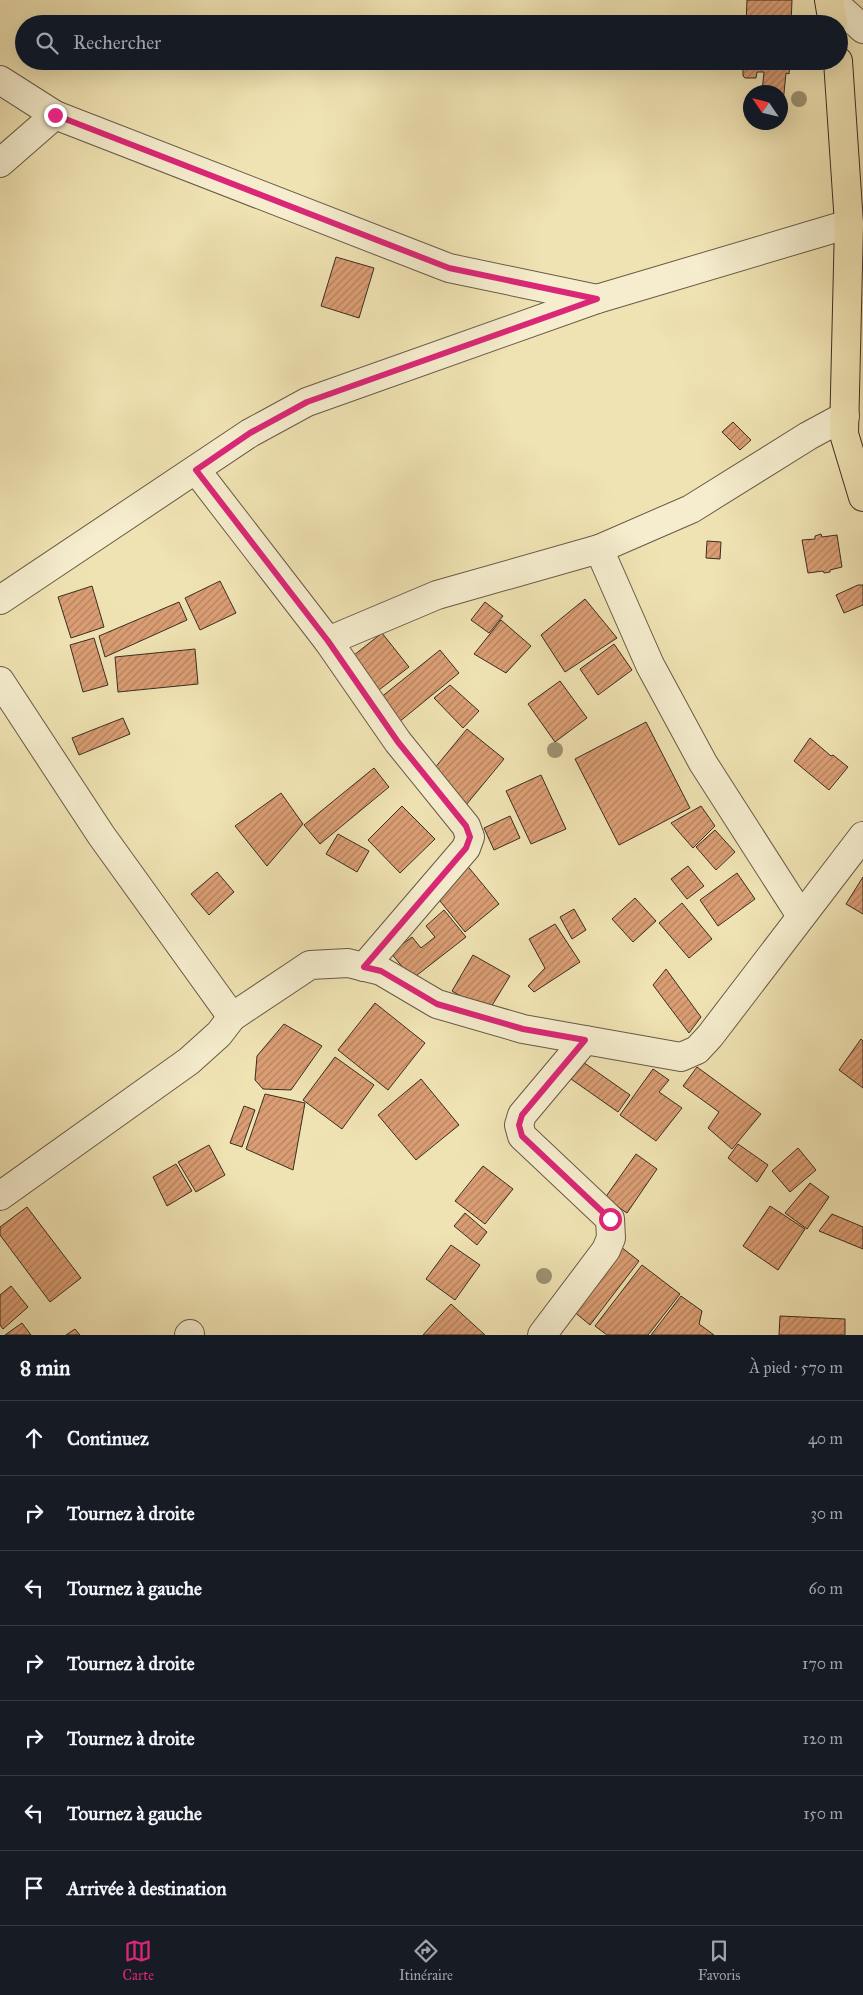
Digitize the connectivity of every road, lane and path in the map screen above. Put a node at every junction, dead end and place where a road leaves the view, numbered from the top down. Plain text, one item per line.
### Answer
1 (830, 0) edge
2 (831, 15) edge
3 (847, 15) edge
4 (848, 16) edge
5 (863, 29) edge
6 (839, 70) edge
7 (0, 80) edge
8 (55, 115) junction
9 (0, 163) edge
10 (849, 224) junction
11 (597, 299) junction
12 (845, 416) junction
13 (196, 470) junction
14 (863, 497) edge
15 (599, 549) junction
16 (0, 600) edge
17 (328, 641) junction
18 (0, 681) edge
19 (863, 836) edge
20 (801, 916) junction
21 (364, 967) junction
22 (232, 1017) junction
23 (585, 1040) junction
24 (0, 1196) edge
25 (542, 1335) edge

1 - 2 main road
1 - 3 street
4 - 5 street
6 - 10 main road
7 - 8 street
8 - 9 street
8 - 11 street
10 - 11 street
10 - 12 main road
11 - 13 street
12 - 14 main road
12 - 15 street
13 - 16 street
13 - 17 street
15 - 17 street
15 - 20 street
17 - 21 street
18 - 22 street
19 - 20 street
20 - 23 street
21 - 22 street
21 - 23 street
22 - 24 street
23 - 25 street

